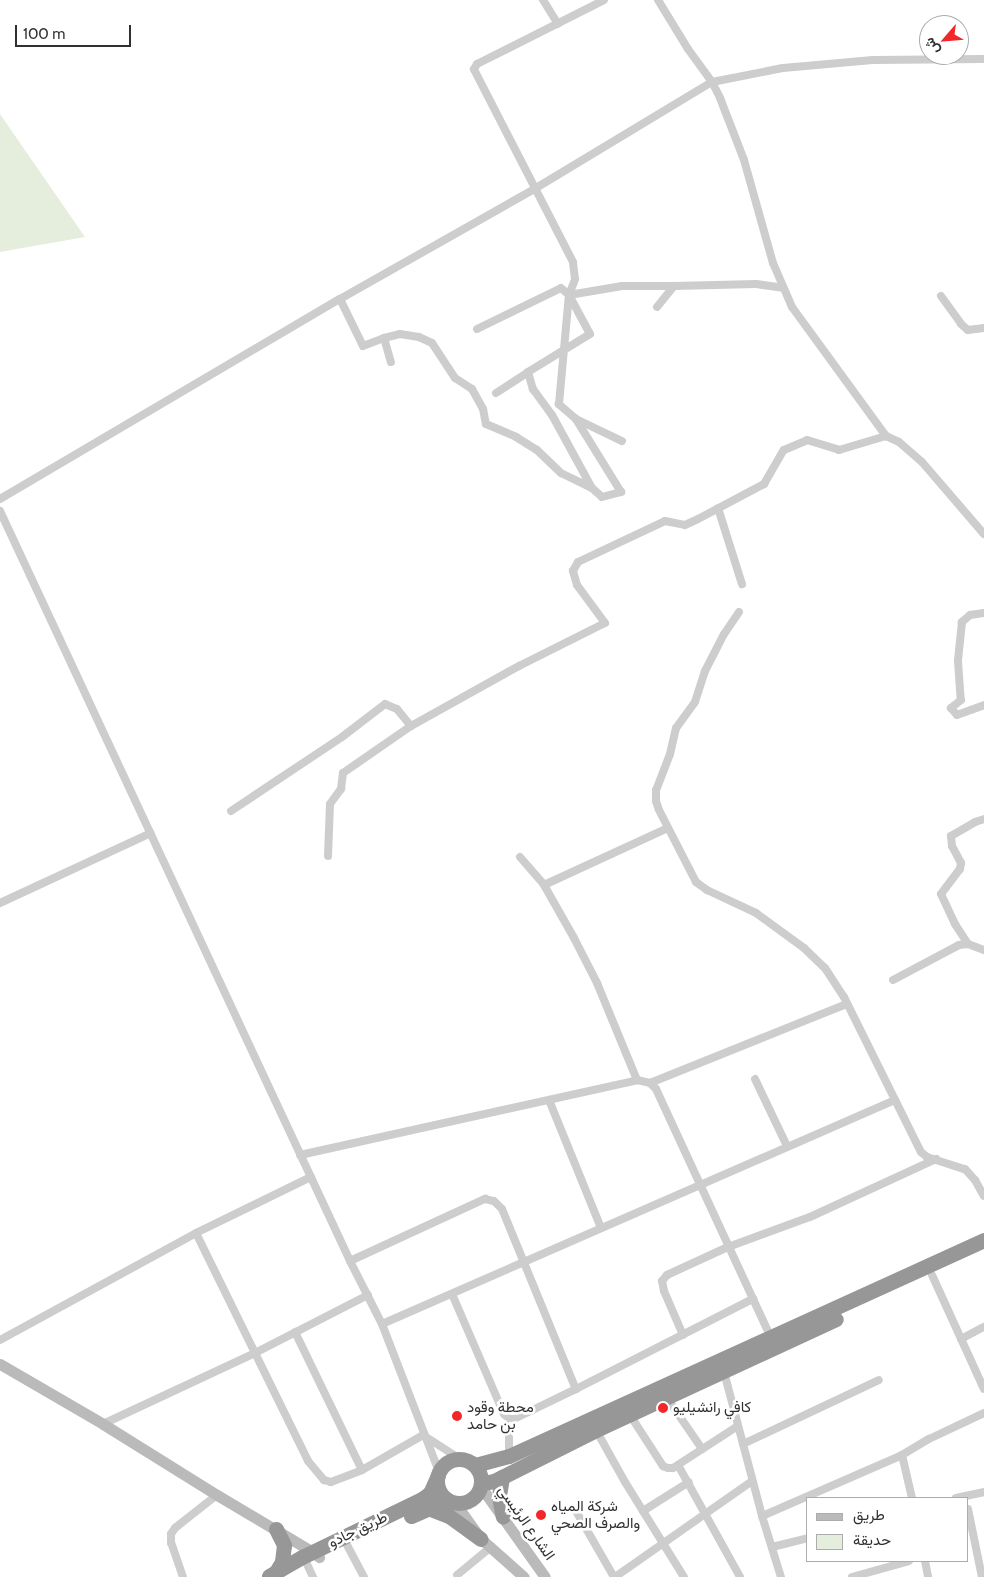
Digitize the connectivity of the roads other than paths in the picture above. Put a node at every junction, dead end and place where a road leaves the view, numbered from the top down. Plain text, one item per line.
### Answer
1 (543, 0) edge
2 (604, 0) edge
3 (662, 1) edge
4 (558, 24) junction
5 (984, 60) edge
6 (712, 82) junction
7 (536, 188) junction
8 (674, 286) junction
9 (783, 288) junction
10 (568, 295) junction
11 (941, 296) dead end
12 (340, 300) junction
13 (656, 308) dead end
14 (984, 328) edge
15 (477, 329) dead end
16 (384, 338) junction
17 (562, 353) junction
18 (391, 362) dead end
19 (528, 372) junction
20 (496, 393) dead end
21 (576, 419) junction
22 (886, 436) junction
23 (622, 441) dead end
24 (592, 488) junction
25 (0, 499) edge
26 (718, 508) junction
27 (0, 511) edge
28 (984, 534) edge
29 (742, 584) dead end
30 (739, 612) dead end
31 (984, 613) edge
32 (984, 705) edge
33 (411, 726) junction
34 (231, 811) dead end
35 (984, 820) edge
36 (668, 828) junction
37 (150, 833) junction
38 (328, 856) dead end
39 (520, 856) dead end
40 (544, 885) junction
41 (0, 903) edge
42 (968, 944) junction
43 (984, 950) edge
44 (893, 980) dead end
45 (847, 1004) junction
46 (755, 1078) dead end
47 (637, 1080) junction
48 (650, 1083) junction
49 (549, 1100) junction
50 (895, 1100) junction
51 (788, 1146) junction
52 (300, 1155) junction
53 (936, 1159) junction
54 (311, 1177) junction
55 (700, 1184) junction
56 (984, 1196) edge
57 (601, 1228) junction
58 (196, 1233) junction
59 (984, 1240) edge
60 (728, 1248) junction
61 (984, 1252) edge
62 (350, 1261) junction
63 (524, 1262) junction
64 (932, 1275) junction
65 (452, 1294) junction
66 (368, 1295) junction
67 (753, 1300) junction
68 (382, 1324) junction
69 (984, 1327) edge
70 (295, 1332) junction
71 (683, 1334) junction
72 (961, 1339) junction
73 (0, 1340) edge
74 (774, 1342) junction
75 (255, 1353) junction
76 (0, 1364) edge
77 (724, 1372) junction
78 (879, 1380) dead end
79 (576, 1389) junction
80 (984, 1389) edge
81 (667, 1398) junction
82 (984, 1413) edge
83 (630, 1414) junction
84 (509, 1419) junction
85 (102, 1424) junction
86 (738, 1426) junction
87 (596, 1430) junction
88 (423, 1435) junction
89 (743, 1444) junction
90 (702, 1449) junction
91 (902, 1455) junction
92 (509, 1456) junction
93 (460, 1459) junction
94 (475, 1465) junction
95 (678, 1465) junction
96 (362, 1470) junction
97 (438, 1473) junction
98 (502, 1477) junction
99 (752, 1481) junction
100 (688, 1482) junction
101 (481, 1485) junction
102 (984, 1492) edge
103 (217, 1495) junction
104 (912, 1497) edge
105 (965, 1497) edge
106 (452, 1502) junction
107 (428, 1508) junction
108 (576, 1511) dead end
109 (643, 1511) junction
110 (707, 1514) junction
111 (969, 1514) edge
112 (502, 1516) junction
113 (762, 1516) junction
114 (276, 1529) junction
115 (806, 1538) edge
116 (486, 1542) junction
117 (664, 1544) junction
118 (347, 1545) junction
119 (772, 1547) junction
120 (313, 1557) junction
121 (905, 1562) edge
122 (926, 1562) edge
123 (271, 1574) edge
124 (456, 1576) edge
125 (182, 1577) edge
126 (313, 1577) edge
127 (364, 1577) edge
128 (524, 1577) edge
129 (546, 1577) edge
130 (615, 1577) edge
131 (684, 1577) edge
132 (740, 1577) edge
133 (781, 1577) edge
134 (852, 1577) edge
135 (928, 1577) edge
136 (982, 1577) edge

1 - 4 street
2 - 4 street
3 - 6 street
4 - 7 street
5 - 6 street
6 - 7 street
6 - 9 street
7 - 10 street
7 - 12 street
8 - 9 street
8 - 10 street
8 - 13 street
9 - 22 street
10 - 15 street
10 - 17 street
10 - 17 street
11 - 14 street
12 - 16 street
12 - 25 street
16 - 18 street
16 - 24 street
17 - 19 street
17 - 21 street
19 - 20 street
19 - 24 street
21 - 23 street
21 - 24 street
22 - 26 street
22 - 28 street
26 - 29 street
26 - 33 street
27 - 37 street
30 - 36 street
31 - 32 street
33 - 34 street
33 - 38 street
35 - 42 street
36 - 40 street
36 - 45 street
37 - 41 street
37 - 52 street
39 - 40 street
40 - 47 street
42 - 43 street
42 - 44 street
45 - 48 street
45 - 50 street
46 - 51 street
47 - 48 street
47 - 49 street
48 - 55 street
49 - 52 street
49 - 57 street
50 - 51 street
50 - 53 street
51 - 55 street
52 - 54 street
53 - 56 street
53 - 60 street
54 - 58 street
54 - 62 street
55 - 57 street
55 - 60 street
57 - 63 street
58 - 73 street
58 - 75 street
59 - 74 highway
60 - 67 street
60 - 71 street
61 - 64 highway
62 - 63 street
62 - 66 street
63 - 65 street
63 - 79 street
64 - 72 street
64 - 74 highway
65 - 68 street
65 - 84 street
66 - 68 street
66 - 70 street
67 - 71 street
67 - 74 street
68 - 88 street
69 - 72 street
70 - 75 street
70 - 96 street
71 - 79 street
72 - 80 street
74 - 77 highway
74 - 92 highway
75 - 85 street
75 - 96 street
76 - 85 street
77 - 81 highway
77 - 86 street
78 - 89 street
79 - 84 street
81 - 83 highway
81 - 90 street
82 - 91 street
83 - 87 highway
83 - 95 street
84 - 92 street
85 - 103 street
86 - 89 street
86 - 90 street
87 - 98 highway
87 - 109 street
88 - 93 street
88 - 96 street
88 - 97 street
89 - 99 street
90 - 95 street
91 - 104 street
91 - 113 street
92 - 94 highway
93 - 94 highway
93 - 97 highway
94 - 101 highway
95 - 100 street
97 - 106 highway
97 - 120 highway, طريق جادو
98 - 101 highway
98 - 112 highway
99 - 110 street
99 - 113 street
100 - 109 street
100 - 110 street
101 - 106 highway
101 - 112 street, الشارع الرئيسي
102 - 105 street
103 - 114 street
103 - 125 street
106 - 107 highway, طريق جادو
106 - 116 street
107 - 116 highway
107 - 118 highway, طريق جادو
108 - 130 street
109 - 117 street
110 - 117 street
110 - 132 street
111 - 136 street
112 - 129 street, الشارع الرئيسي
113 - 119 street
114 - 120 street
114 - 123 highway
115 - 119 street
116 - 124 street
116 - 128 street
117 - 130 street
117 - 131 street
118 - 120 highway, طريق جادو
118 - 127 street
119 - 133 street
120 - 123 highway, طريق جادو
120 - 126 street
121 - 134 street
122 - 135 street

